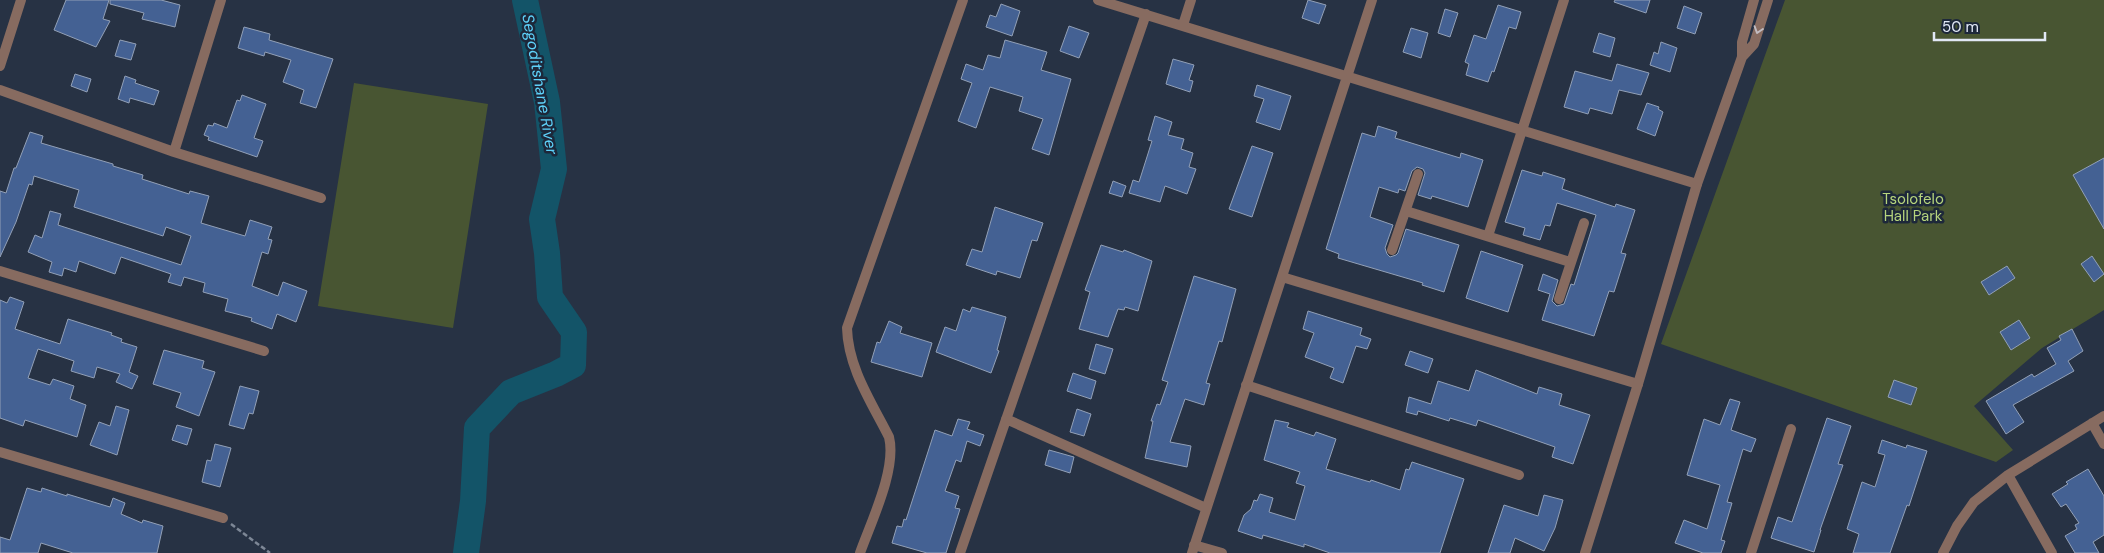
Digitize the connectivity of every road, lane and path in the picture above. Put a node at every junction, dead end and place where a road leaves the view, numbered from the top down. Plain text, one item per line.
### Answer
1 (21, 0) edge
2 (221, 0) edge
3 (963, 0) edge
4 (1098, 0) edge
5 (1191, 0) edge
6 (1372, 0) edge
7 (1564, 0) edge
8 (1754, 0) edge
9 (1768, 0) edge
10 (1146, 14) junction
11 (1182, 25) junction
12 (1742, 57) junction
13 (0, 66) edge
14 (1347, 77) junction
15 (0, 90) edge
16 (1522, 130) junction
17 (174, 152) junction
18 (1418, 174) dead end
19 (1697, 184) junction
20 (321, 198) dead end
21 (1406, 211) junction
22 (1584, 223) dead end
23 (1488, 236) junction
24 (1392, 250) dead end
25 (1570, 262) junction
26 (0, 271) edge
27 (1282, 277) junction
28 (1559, 298) dead end
29 (264, 350) dead end
30 (1638, 384) junction
31 (1246, 385) junction
32 (2104, 416) edge
33 (1006, 419) junction
34 (2092, 423) junction
35 (1791, 429) dead end
36 (2104, 444) edge
37 (0, 452) edge
38 (1519, 474) dead end
39 (2008, 475) junction
40 (1206, 508) junction
41 (223, 518) joint
42 (1193, 549) edge
43 (270, 553) edge
44 (860, 553) edge
45 (960, 553) edge
46 (1222, 553) edge
47 (1585, 553) edge
48 (1751, 553) edge
49 (1942, 553) edge
50 (2052, 553) edge

1 - 13 street
2 - 17 street
3 - 44 street
4 - 10 street
5 - 11 street
6 - 14 street
7 - 16 street
8 - 12 street
9 -> 12 street
10 - 11 street
10 - 33 street
11 - 14 street
12 - 19 street
14 - 16 street
14 - 27 street
15 - 17 street
16 - 19 street
16 - 23 street
17 - 20 street
18 - 21 street
19 - 30 street
21 - 23 street
21 - 24 street
22 - 25 street
23 - 25 street
25 - 28 street
26 - 29 street
27 - 30 street
27 - 31 street
30 - 47 street
31 - 38 street
31 - 40 street
32 - 34 street
33 - 40 street
33 - 45 street
34 - 36 street
34 - 39 street
35 - 48 street
37 - 41 street
39 - 49 street
39 - 50 street
40 - 42 street
41 - 43 path
42 - 46 street

